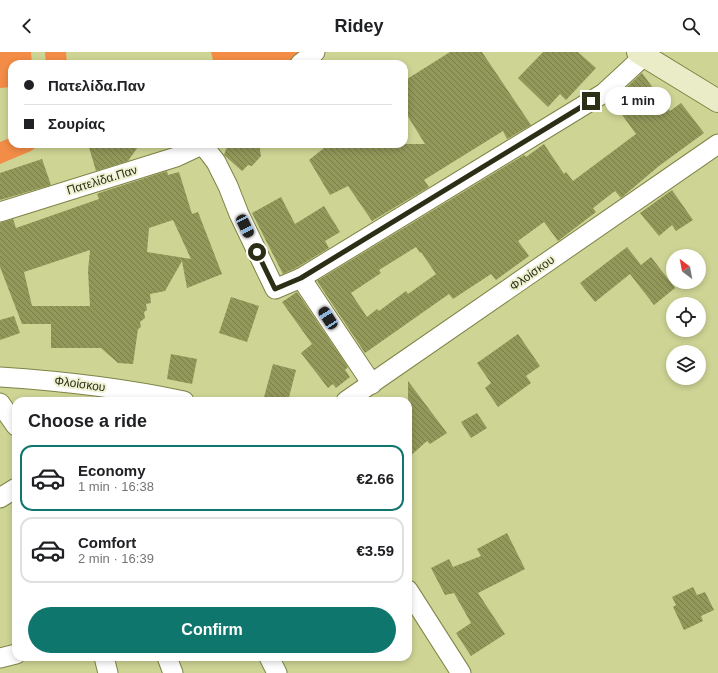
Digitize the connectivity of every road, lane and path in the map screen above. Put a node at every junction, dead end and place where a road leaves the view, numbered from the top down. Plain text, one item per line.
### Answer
1 (315, 52) edge
2 (641, 54) edge
3 (305, 60) edge
4 (718, 101) edge
5 (718, 144) edge
6 (195, 148) edge
7 (206, 148) edge
8 (0, 212) edge
9 (301, 278) junction
10 (0, 377) edge
11 (372, 384) junction
12 (164, 397) edge
13 (352, 397) edge
14 (0, 403) edge
15 (12, 420) edge
16 (12, 490) edge
17 (0, 498) edge
18 (412, 596) edge
19 (12, 655) edge
20 (0, 658) edge
21 (105, 661) edge
22 (168, 661) edge
23 (271, 661) edge
24 (108, 673) edge
25 (173, 673) edge
26 (278, 673) edge
27 (461, 673) edge

1 - 3 street
2 - 4 main road
2 - 9 street
5 - 11 street, Φλοίσκου
6 - 8 street, Πατελίδα.Παν
7 - 9 street, Πατελίδα.Παν
9 - 11 street
10 - 12 street, Φλοίσκου
11 - 13 street, Φλοίσκου
14 - 15 street
16 - 17 street
18 - 27 street
19 - 20 street
21 - 24 street
22 - 25 street
23 - 26 street

